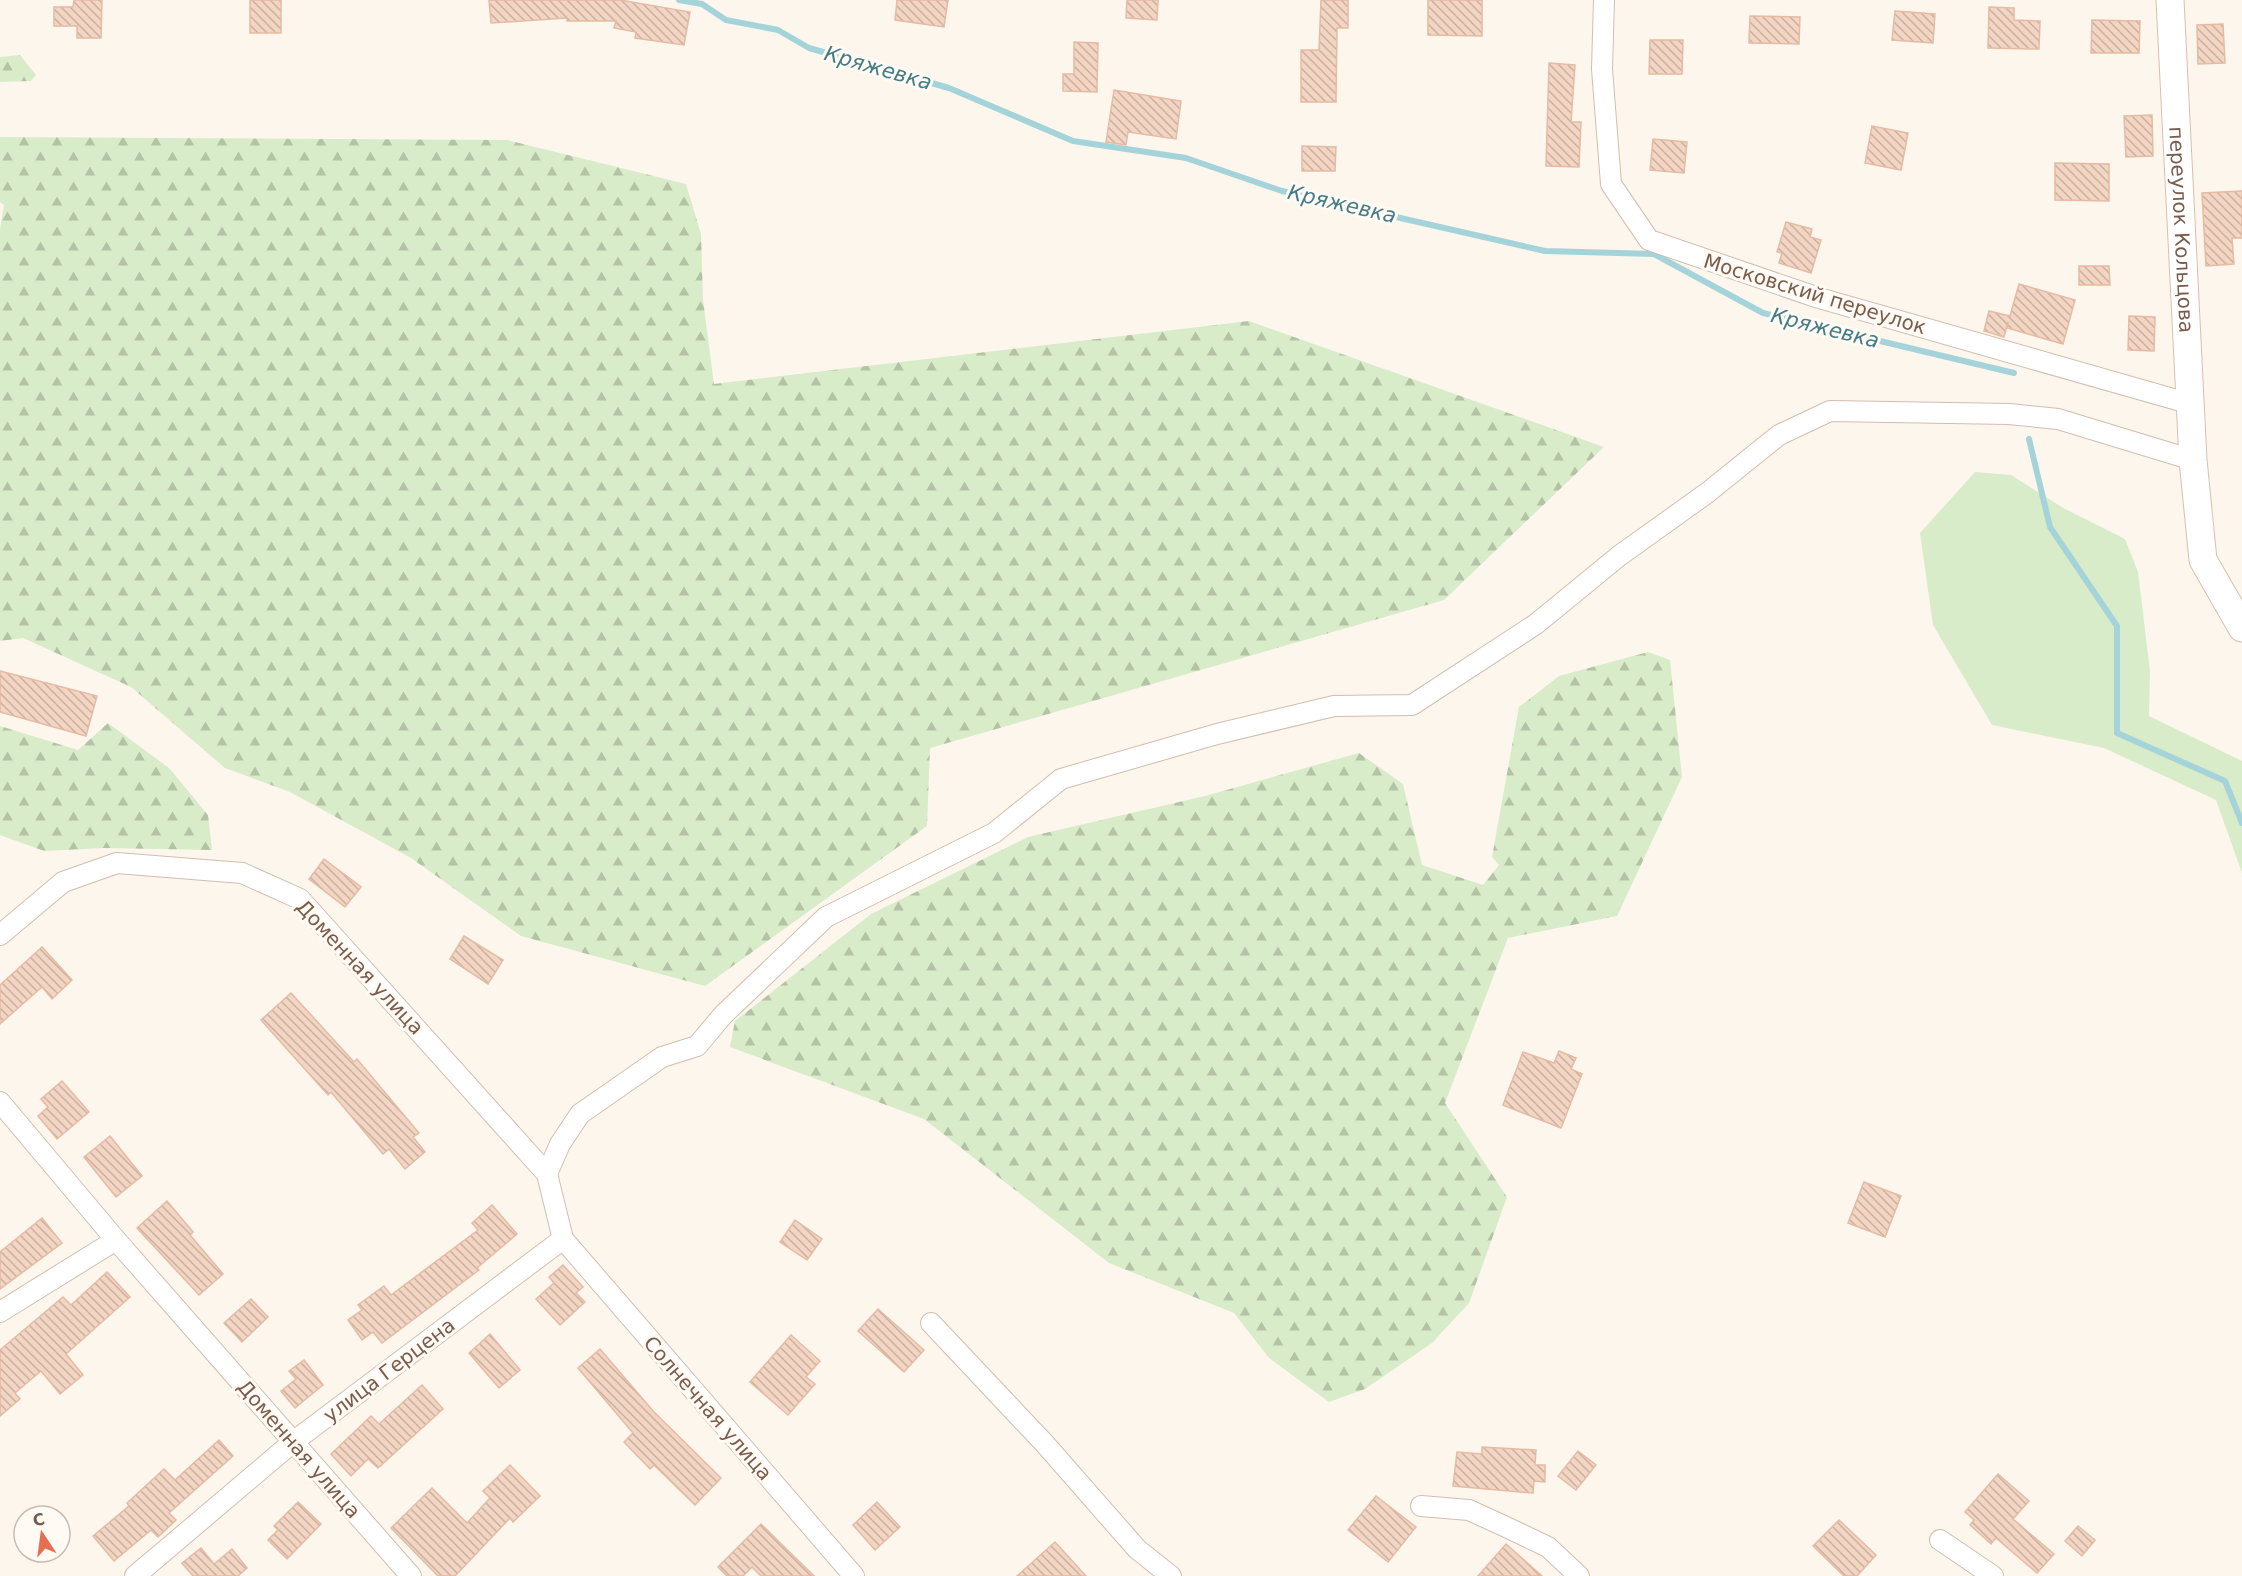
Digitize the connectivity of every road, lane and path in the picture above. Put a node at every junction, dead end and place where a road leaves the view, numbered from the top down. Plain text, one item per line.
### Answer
1 (1604, 0) edge
2 (2170, 0) edge
3 (2191, 404) junction
4 (2193, 460) junction
5 (2242, 628) edge
6 (0, 935) edge
7 (0, 1102) edge
8 (547, 1174) junction
9 (563, 1239) junction
10 (116, 1240) junction
11 (0, 1312) edge
12 (931, 1323) dead end
13 (293, 1442) junction
14 (1421, 1506) dead end
15 (1940, 1540) dead end
16 (135, 1576) edge
17 (411, 1576) edge
18 (854, 1576) edge
19 (1171, 1576) edge
20 (1579, 1576) edge
21 (1993, 1576) edge

1 - 3 street, Московский переулок
2 - 3 street, переулок Кольцова
3 - 4 street, переулок Кольцова
4 - 5 street, переулок Кольцова
4 - 8 street
6 - 8 street, Доменная улица
7 - 10 street, Доменная улица
8 - 9 street, Доменная улица
9 - 13 street, улица Герцена
9 - 18 street, Солнечная улица
10 - 11 street
10 - 13 street, Доменная улица
12 - 19 street
13 - 16 street, улица Герцена
13 - 17 street, Доменная улица
14 - 20 street
15 - 21 street

